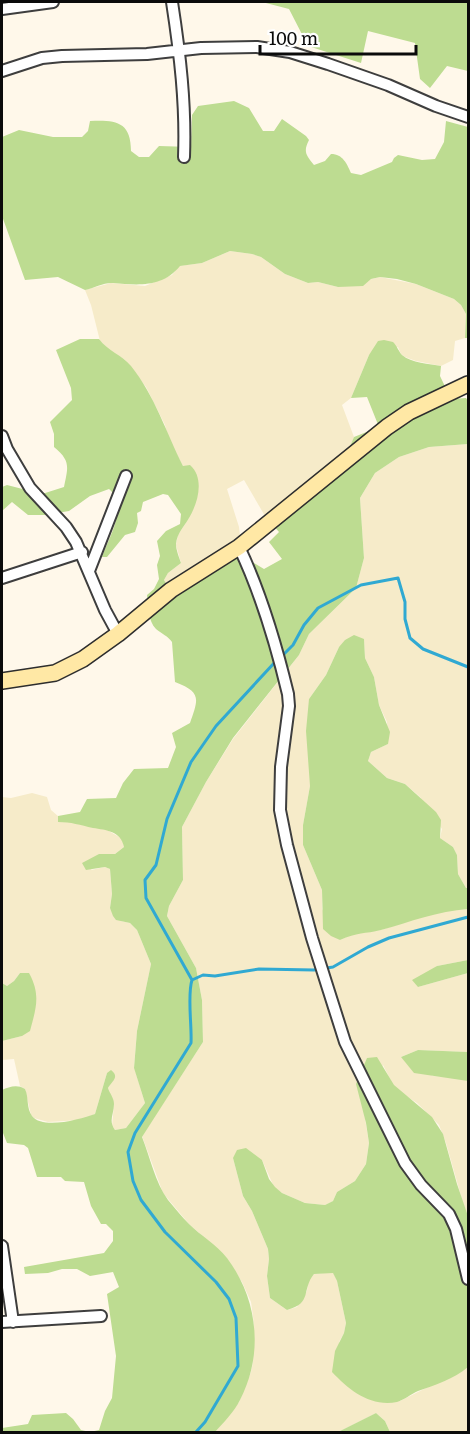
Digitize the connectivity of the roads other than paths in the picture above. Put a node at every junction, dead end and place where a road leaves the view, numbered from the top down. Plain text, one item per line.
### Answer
1 (53, 2) edge
2 (172, 2) edge
3 (2, 9) edge
4 (180, 51) junction
5 (2, 71) edge
6 (468, 117) edge
7 (184, 157) dead end
8 (468, 384) edge
9 (2, 435) edge
10 (126, 476) dead end
11 (239, 547) junction
12 (82, 552) junction
13 (89, 571) junction
14 (2, 578) edge
15 (118, 634) junction
16 (2, 681) edge
17 (2, 1246) edge
18 (468, 1279) edge
19 (101, 1316) dead end
20 (7, 1322) edge

1 - 3 street
2 - 4 street
4 - 5 street
4 - 6 street
4 - 7 street
8 - 11 main road
9 - 12 street
10 - 13 street
11 - 15 main road
11 - 18 street
12 - 13 street
12 - 14 street
13 - 15 street
15 - 16 main road
17 - 20 street
19 - 20 street

